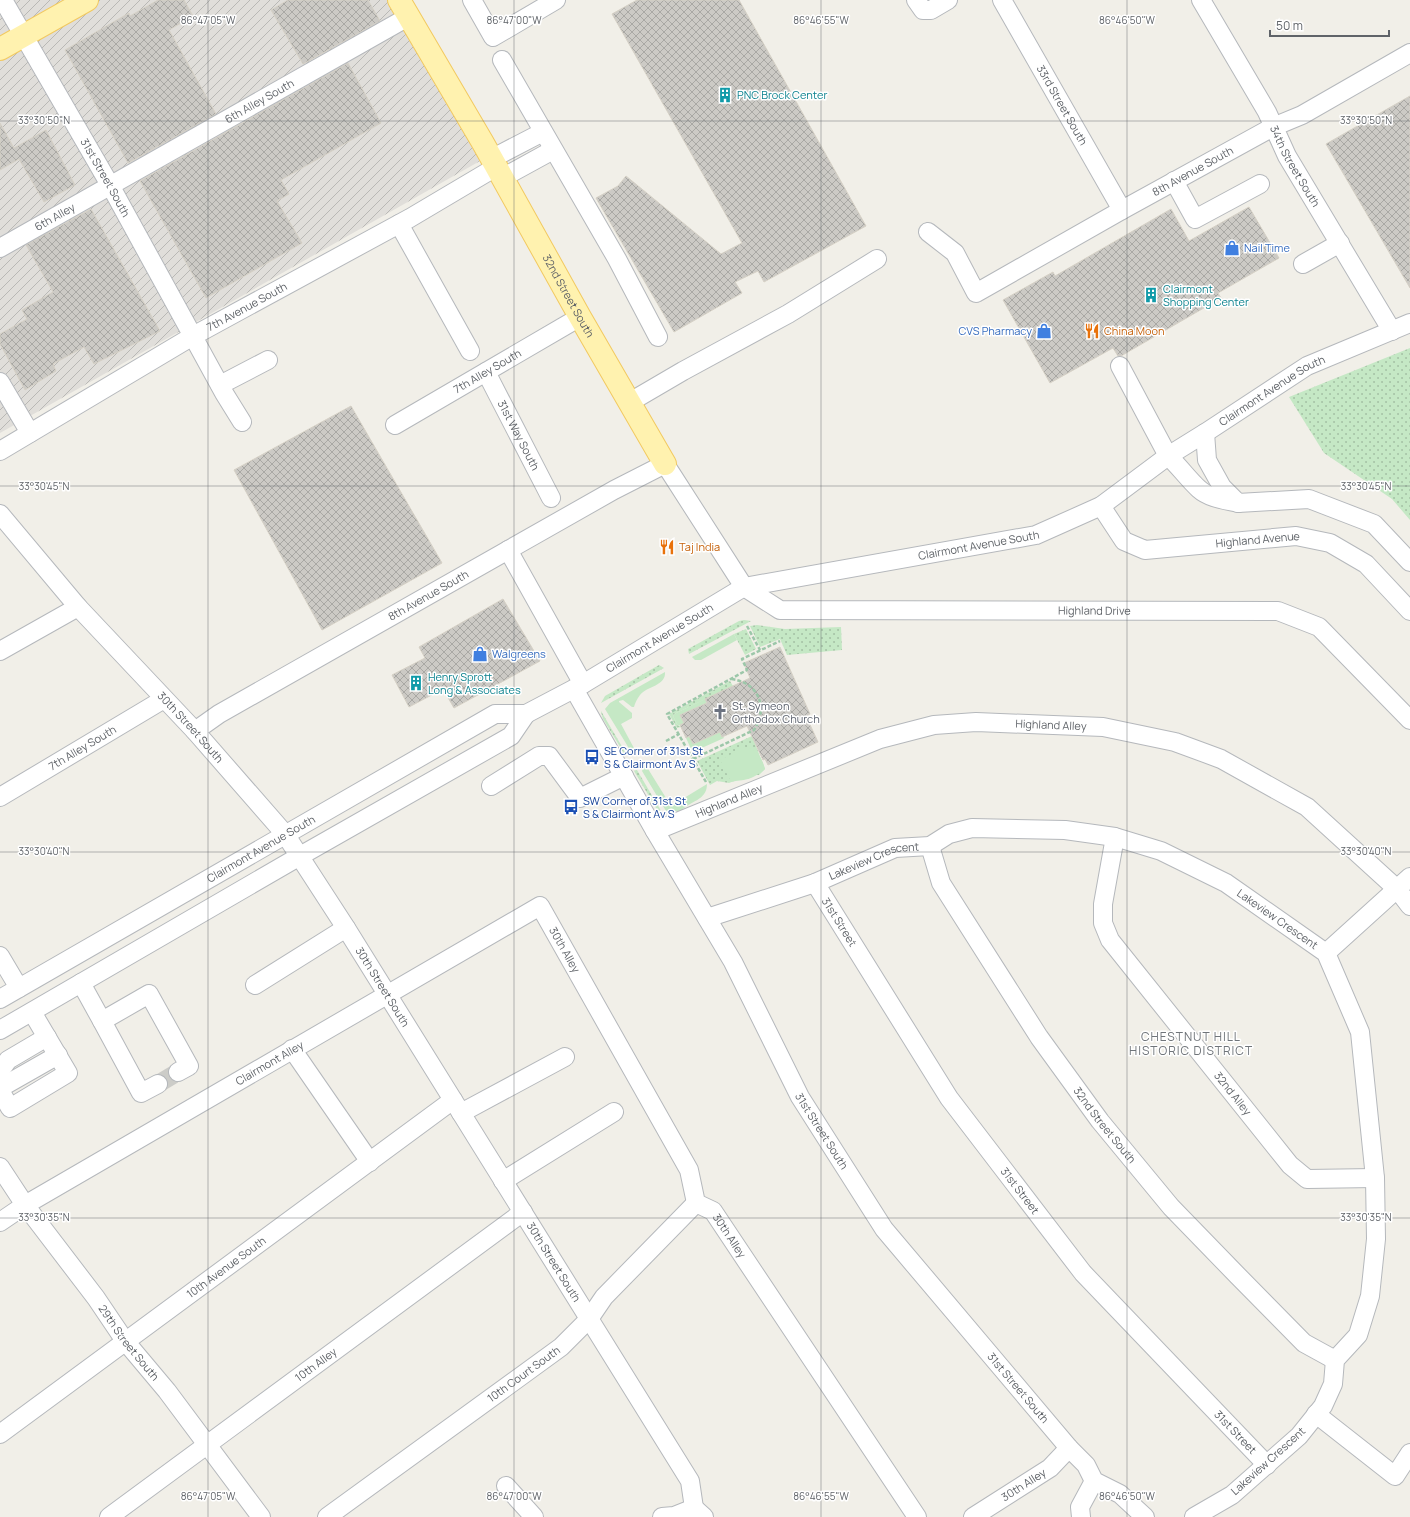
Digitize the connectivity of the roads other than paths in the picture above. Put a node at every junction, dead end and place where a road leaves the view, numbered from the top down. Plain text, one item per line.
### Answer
1 (3, 0) edge
2 (86, 0) edge
3 (472, 0) edge
4 (556, 0) edge
5 (916, 0) edge
6 (948, 0) edge
7 (1002, 0) edge
8 (1201, 0) edge
9 (404, 8) edge
10 (23, 36) junction
11 (0, 49) edge
12 (1410, 53) edge
13 (502, 60) dead end
14 (1273, 126) junction
15 (543, 132) junction
16 (553, 150) junction
17 (496, 168) junction
18 (1174, 181) junction
19 (1260, 184) dead end
20 (110, 185) junction
21 (1122, 210) junction
22 (399, 224) junction
23 (928, 232) dead end
24 (1340, 243) junction
25 (0, 248) edge
26 (877, 259) dead end
27 (1303, 264) dead end
28 (580, 317) junction
29 (1410, 323) edge
30 (1392, 330) junction
31 (193, 336) junction
32 (658, 337) dead end
33 (470, 351) dead end
34 (268, 360) dead end
35 (1120, 366) dead end
36 (486, 372) junction
37 (0, 382) edge
38 (220, 385) junction
39 (630, 402) junction
40 (242, 422) dead end
41 (395, 425) dead end
42 (30, 434) junction
43 (1205, 434) junction
44 (0, 451) edge
45 (1168, 456) junction
46 (665, 464) junction
47 (551, 498) dead end
48 (1238, 503) junction
49 (1101, 506) junction
50 (0, 514) edge
51 (508, 550) junction
52 (1410, 562) edge
53 (744, 588) junction
54 (78, 607) junction
55 (1410, 611) edge
56 (0, 651) edge
57 (578, 686) junction
58 (164, 699) junction
59 (526, 714) junction
60 (1410, 720) edge
61 (195, 731) junction
62 (624, 776) junction
63 (491, 786) dead end
64 (0, 797) edge
65 (655, 831) junction
66 (285, 834) junction
67 (1115, 837) junction
68 (930, 846) junction
69 (300, 856) junction
70 (816, 883) junction
71 (1404, 883) edge
72 (540, 906) joint
73 (1410, 906) edge
74 (707, 918) junction
75 (346, 928) junction
76 (1326, 953) junction
77 (0, 956) edge
78 (82, 983) junction
79 (255, 985) dead end
80 (19, 988) junction
81 (387, 994) junction
82 (0, 998) edge
83 (32, 1012) junction
84 (102, 1021) junction
85 (0, 1030) edge
86 (47, 1037) junction
87 (292, 1049) junction
88 (565, 1056) dead end
89 (0, 1071) edge
90 (178, 1072) tunnel mouth
91 (158, 1084) tunnel mouth
92 (0, 1089) edge
93 (457, 1107) junction
94 (614, 1112) dead end
95 (370, 1162) junction
96 (0, 1167) edge
97 (1375, 1178) junction
98 (503, 1181) junction
99 (696, 1203) junction
100 (25, 1205) junction
101 (523, 1212) junction
102 (0, 1222) edge
103 (589, 1319) junction
104 (125, 1341) junction
105 (1334, 1360) junction
106 (1316, 1414) junction
107 (0, 1434) edge
108 (207, 1446) junction
109 (1069, 1448) junction
110 (1410, 1453) edge
111 (1267, 1465) junction
112 (1094, 1481) junction
113 (506, 1486) dead end
114 (699, 1513) edge
115 (109, 1517) edge
116 (261, 1517) edge
117 (327, 1517) edge
118 (534, 1517) edge
119 (662, 1517) edge
120 (917, 1517) edge
121 (974, 1517) edge
122 (1081, 1517) edge
123 (1145, 1517) edge
124 (1194, 1517) edge

1 - 10 street, 31st Street South
2 - 10 main road
3 - 4 street
5 - 6 street
7 - 21 street, 33rd Street South
8 - 14 street, 34th Street South
9 - 17 main road, 32nd Street South
9 - 20 street, 6th Alley South
10 - 11 main road
10 - 20 street, 31st Street South
12 - 14 street, 8th Avenue South
13 - 15 street
14 - 18 street, 8th Avenue South
14 - 24 street, 34th Street South
15 - 16 street
15 - 17 street
16 - 17 street
16 - 32 street
17 - 22 street, 7th Avenue South
17 - 28 main road, 32nd Street South
18 - 19 street
18 - 21 street, 8th Avenue South
20 - 25 street, 6th Alley
20 - 31 street, 31st Street South
21 - 23 street, 8th Avenue South
22 - 31 street, 7th Avenue South
22 - 33 street
24 - 27 street
24 - 30 street, 34th Street South
26 - 39 street
28 - 36 street, 7th Alley South
28 - 39 main road, 32nd Street South
29 - 30 street, Clairmont Avenue South
30 - 43 street, Clairmont Avenue South
31 - 38 street, 31st Street South
31 - 42 street, 7th Avenue South
34 - 38 street
35 - 45 street
36 - 41 street, 7th Alley South
36 - 47 street, 31st Way South
37 - 42 street
38 - 40 street, 31st Street South
39 - 46 main road, 32nd Street South
42 - 44 street, 7th Avenue South
43 - 45 street, Clairmont Avenue South
43 - 48 street
45 - 48 street
45 - 49 street, Clairmont Avenue South
46 - 51 street, 8th Avenue South
46 - 53 street, 32nd Street South
48 - 52 street
49 - 53 street, Clairmont Avenue South
49 - 55 street, Highland Avenue
50 - 54 street, 30th Street South
51 - 57 street, 31st Street South
51 - 61 street, 8th Avenue South
53 - 57 street, Clairmont Avenue South
53 - 60 street, Highland Drive
54 - 56 street
54 - 58 street, 30th Street South
57 - 59 street, Clairmont Avenue South
57 - 62 street, 31st Street South
58 - 61 street, 30th Street South
58 - 64 street, 7th Alley South
59 - 66 street, Clairmont Avenue South
59 - 69 street, Clairmont Avenue South
61 - 66 street, 30th Street South
62 - 63 street
62 - 65 street, 31st Street South
65 - 71 street, Highland Alley
65 - 74 street, 31st Street South
66 - 69 street, 30th Street South
66 - 80 street, Clairmont Avenue South
67 - 68 street, Lakeview Crescent
67 - 76 street, Lakeview Crescent
67 - 97 street, 32nd Alley
68 - 70 street, Lakeview Crescent
68 - 105 street, 32nd Street South
69 - 75 street, 30th Street South
69 - 78 street, Clairmont Avenue South
70 - 74 street, Lakeview Crescent
70 - 111 street, 31st Street
71 - 73 street, Highland Alley
71 - 76 street
72 - 81 street, Clairmont Alley
72 - 99 street, 30th Alley
74 - 109 street, 31st Street South
75 - 79 street
75 - 81 street, 30th Street South
76 - 97 street, Lakeview Crescent
77 - 80 street
78 - 83 street
78 - 84 street
80 - 82 street, Clairmont Avenue South
81 - 87 street, Clairmont Alley
81 - 93 street, 30th Street South
83 - 85 street
83 - 86 street
84 - 90 street
84 - 91 street
86 - 89 street
86 - 92 street
87 - 95 street
87 - 100 street, Clairmont Alley
88 - 93 street, 10th Avenue South
93 - 95 street, 10th Avenue South
93 - 98 street, 30th Street South
94 - 98 street
95 - 104 street, 10th Avenue South
96 - 100 street, 29th Street South
97 - 105 street, Lakeview Crescent
98 - 101 street, 30th Street South
99 - 103 street, 10th Court South
99 - 120 street, 30th Alley
100 - 102 street, Clairmont Alley
100 - 104 street, 29th Street South
101 - 103 street, 30th Street South
101 - 108 street, 10th Alley
103 - 114 street, 30th Street South
103 - 117 street, 10th Court South
104 - 107 street, 10th Avenue South
104 - 108 street, 29th Street South
105 - 106 street, Lakeview Crescent
106 - 110 street
106 - 111 street, Lakeview Crescent
108 - 115 street, 10th Alley
108 - 116 street, 29th Street South
109 - 112 street, 31st Street South
109 - 121 street, 30th Alley
111 - 124 street, Lakeview Crescent
112 - 122 street
112 - 123 street
113 - 118 street
114 - 119 street

